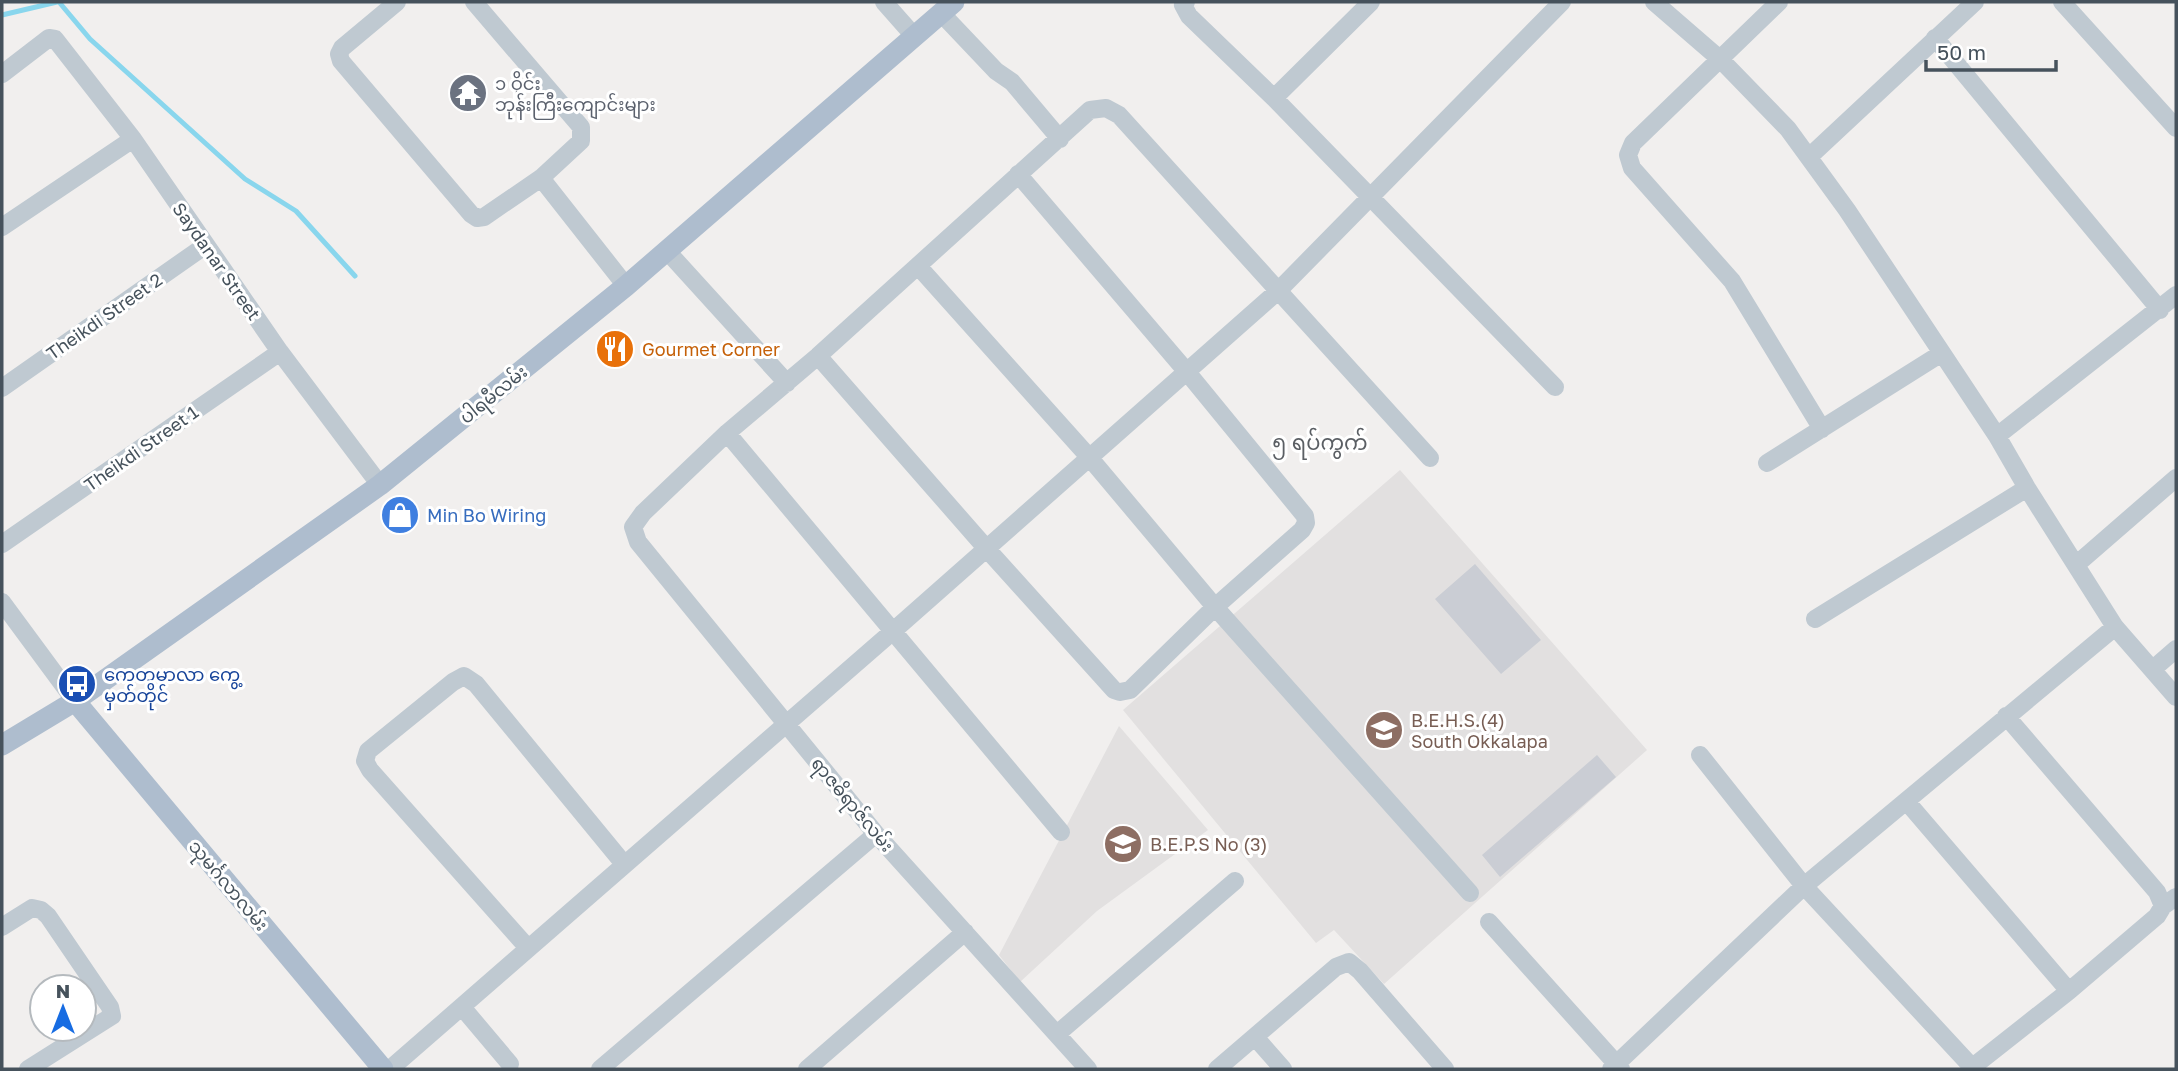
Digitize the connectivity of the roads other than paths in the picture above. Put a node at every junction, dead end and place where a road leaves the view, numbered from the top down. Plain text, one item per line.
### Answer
1 (397, 2) edge
2 (474, 2) edge
3 (884, 2) edge
4 (1186, 2) edge
5 (1371, 2) edge
6 (1562, 2) edge
7 (1654, 2) edge
8 (1779, 2) edge
9 (1975, 2) edge
10 (2062, 2) edge
11 (948, 7) edge
12 (914, 36) junction
13 (1935, 38) junction
14 (1721, 60) junction
15 (2, 74) edge
16 (1274, 98) junction
17 (2176, 128) edge
18 (132, 139) junction
19 (1060, 139) junction
20 (1809, 157) junction
21 (1018, 174) junction
22 (541, 178) junction
23 (1371, 197) junction
24 (2, 227) edge
25 (206, 245) junction
26 (667, 251) junction
27 (918, 266) junction
28 (626, 286) junction
29 (1278, 291) junction
30 (2176, 295) edge
31 (2160, 310) junction
32 (279, 352) junction
33 (1942, 353) junction
34 (818, 356) junction
35 (1186, 372) junction
36 (787, 383) junction
37 (1555, 387) dead end
38 (2, 388) edge
39 (1822, 429) junction
40 (727, 433) junction
41 (1997, 436) junction
42 (1089, 457) junction
43 (1430, 458) dead end
44 (1767, 463) dead end
45 (2176, 478) edge
46 (380, 485) junction
47 (2027, 488) junction
48 (2, 544) edge
49 (986, 548) junction
50 (2077, 564) junction
51 (2, 602) edge
52 (1214, 607) junction
53 (1815, 619) dead end
54 (2115, 627) junction
55 (892, 632) junction
56 (2176, 649) edge
57 (2153, 669) junction
58 (2176, 697) edge
59 (75, 701) junction
60 (2006, 716) junction
61 (786, 724) junction
62 (2, 745) edge
63 (1700, 755) dead end
64 (1907, 802) junction
65 (1061, 832) dead end
66 (876, 834) junction
67 (624, 864) junction
68 (1234, 881) dead end
69 (1804, 886) junction
70 (1470, 893) dead end
71 (2170, 901) edge
72 (1489, 922) dead end
73 (2, 928) edge
74 (965, 932) junction
75 (528, 948) junction
76 (2070, 991) junction
77 (462, 1007) junction
78 (1057, 1034) junction
79 (1255, 1037) junction
80 (510, 1064) dead end
81 (1616, 1068) edge
82 (1971, 1068) edge
83 (28, 1069) edge
84 (383, 1069) edge
85 (390, 1069) edge
86 (600, 1069) edge
87 (807, 1069) edge
88 (1088, 1069) edge
89 (1217, 1069) edge
90 (1283, 1069) edge
91 (1445, 1069) edge

1 - 22 street
2 - 22 street
3 - 12 street
4 - 16 street
5 - 16 street
6 - 23 street
7 - 14 street
8 - 14 street
9 - 13 street
10 - 17 street
11 - 12 main road, ပါရမီလမ်း
11 - 19 street
12 - 26 main road, ပါရမီလမ်း
13 - 20 street
13 - 31 street
14 - 20 street
14 - 39 street
15 - 18 street, Saydanar Street
16 - 23 street
18 - 24 street
18 - 25 street, Saydanar Street
19 - 21 street
19 - 29 street
20 - 33 street
21 - 27 street
21 - 35 street
22 - 28 street
23 - 29 street
23 - 37 street
25 - 32 street, Saydanar Street
25 - 38 street, Theikdi Street 2
26 - 28 main road, ပါရမီလမ်း
26 - 36 street
27 - 34 street
27 - 42 street
28 - 46 main road, ပါရမီလမ်း
29 - 35 street
29 - 43 street
30 - 31 street
31 - 41 street
32 - 46 street, Saydanar Street
32 - 48 street, Theikdi Street 1
33 - 39 street
33 - 41 street
34 - 36 street
34 - 49 street
35 - 42 street
35 - 52 street
36 - 40 street
39 - 44 street
40 - 55 street
40 - 61 street, ရာဇဓိရာဇ်လမ်း
41 - 47 street
42 - 49 street
42 - 52 street
45 - 50 street
46 - 59 main road, ပါရမီလမ်း
47 - 50 street
47 - 53 street
49 - 52 street
49 - 55 street
50 - 54 street
51 - 59 street
52 - 70 street
54 - 57 street
54 - 60 street
55 - 61 street
55 - 65 street
56 - 57 street
57 - 58 street
59 - 62 main road, ပါရမီလမ်း
59 - 84 main road, သုမင်္ဂလာလမ်း
60 - 64 street
60 - 71 street
61 - 66 street, ရာဇဓိရာဇ်လမ်း
61 - 67 street
63 - 69 street
64 - 69 street
64 - 76 street
66 - 74 street, ရာဇဓိရာဇ်လမ်း
66 - 86 street
67 - 75 street
67 - 75 street
68 - 78 street
69 - 81 street
69 - 82 street
71 - 76 street
72 - 81 street
73 - 83 street
74 - 78 street, ရာဇဓိရာဇ်လမ်း
74 - 87 street
75 - 77 street
76 - 82 street
77 - 80 street
77 - 85 street
78 - 88 street, ရာဇဓိရာဇ်လမ်း
79 - 89 street
79 - 90 street
79 - 91 street

